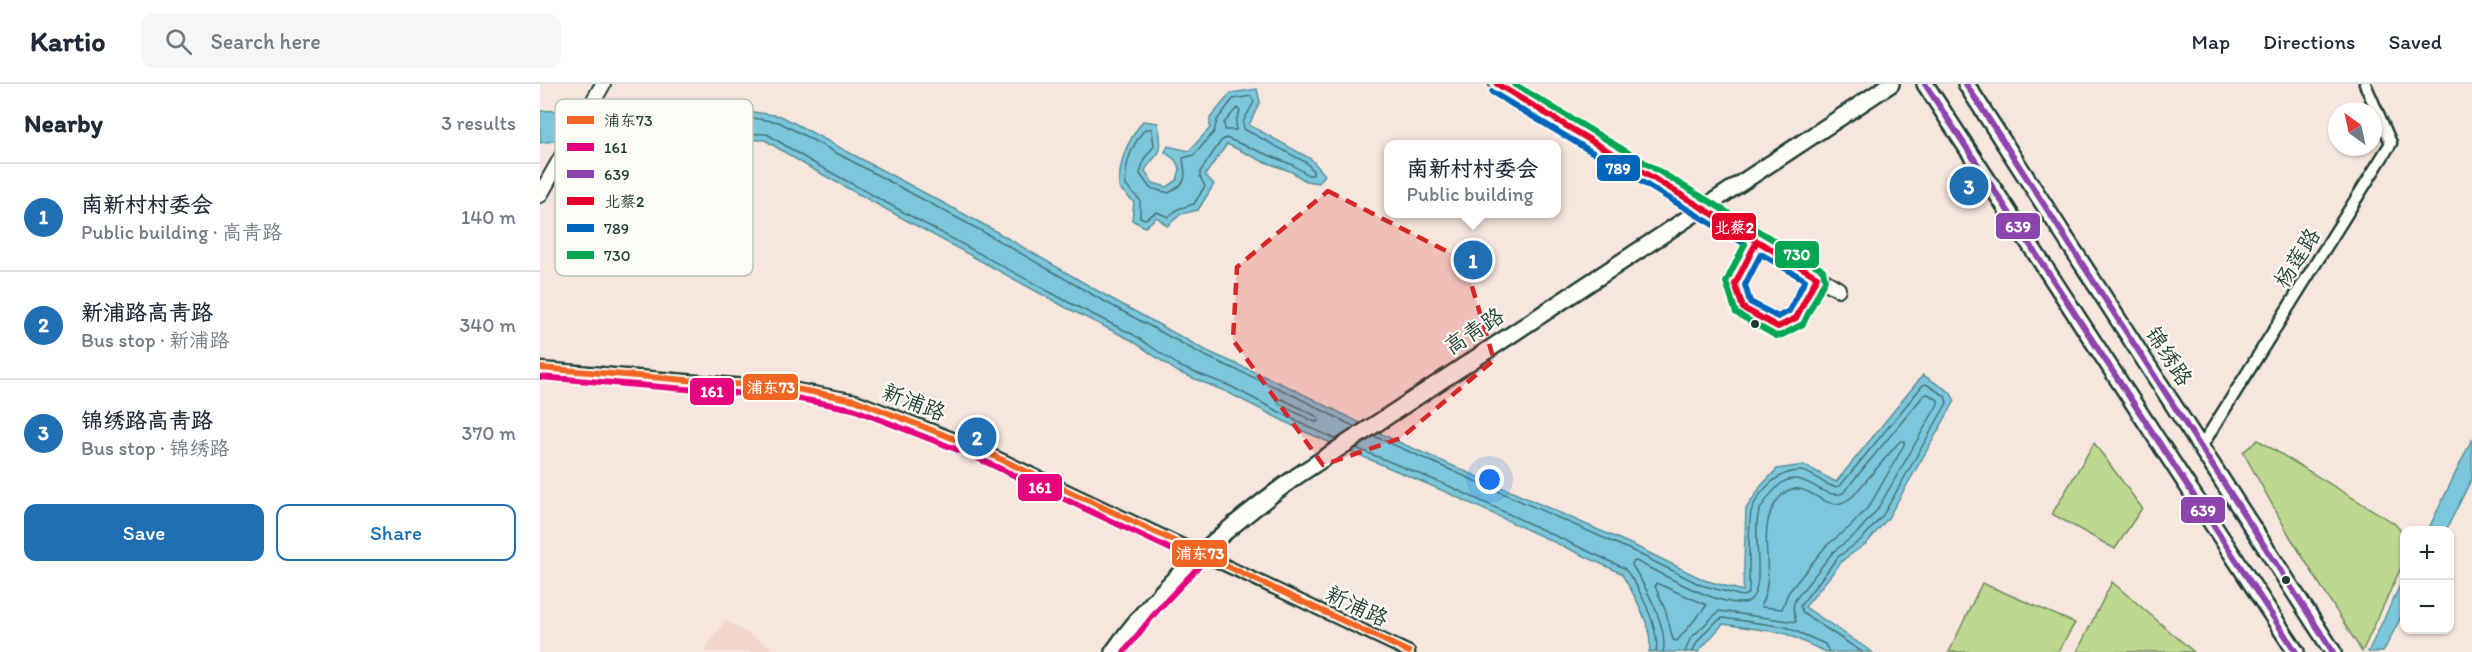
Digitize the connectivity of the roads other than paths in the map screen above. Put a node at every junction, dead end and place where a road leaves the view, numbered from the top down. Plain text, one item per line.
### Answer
1 (603, 84) edge
2 (1497, 84) edge
3 (1891, 84) edge
4 (1925, 84) edge
5 (1966, 84) edge
6 (2365, 84) edge
7 (594, 99) edge
8 (555, 169) edge
9 (540, 195) edge
10 (1701, 209) junction
11 (1838, 289) dead end
12 (540, 368) edge
13 (2201, 447) junction
14 (1200, 553) junction
15 (1113, 652) edge
16 (1409, 652) edge
17 (2296, 652) edge
18 (2333, 652) edge

1 - 7 street
2 - 10 street
3 - 10 main road, 高青路
4 - 17 main road
5 - 13 main road, 锦绣路
6 - 13 street, 杨莲路
8 - 9 street
10 - 11 street
10 - 14 main road, 高青路
12 - 14 street, 新浦路
13 - 18 main road, 锦绣路
14 - 15 main road, 高青路
14 - 16 street, 新浦路

